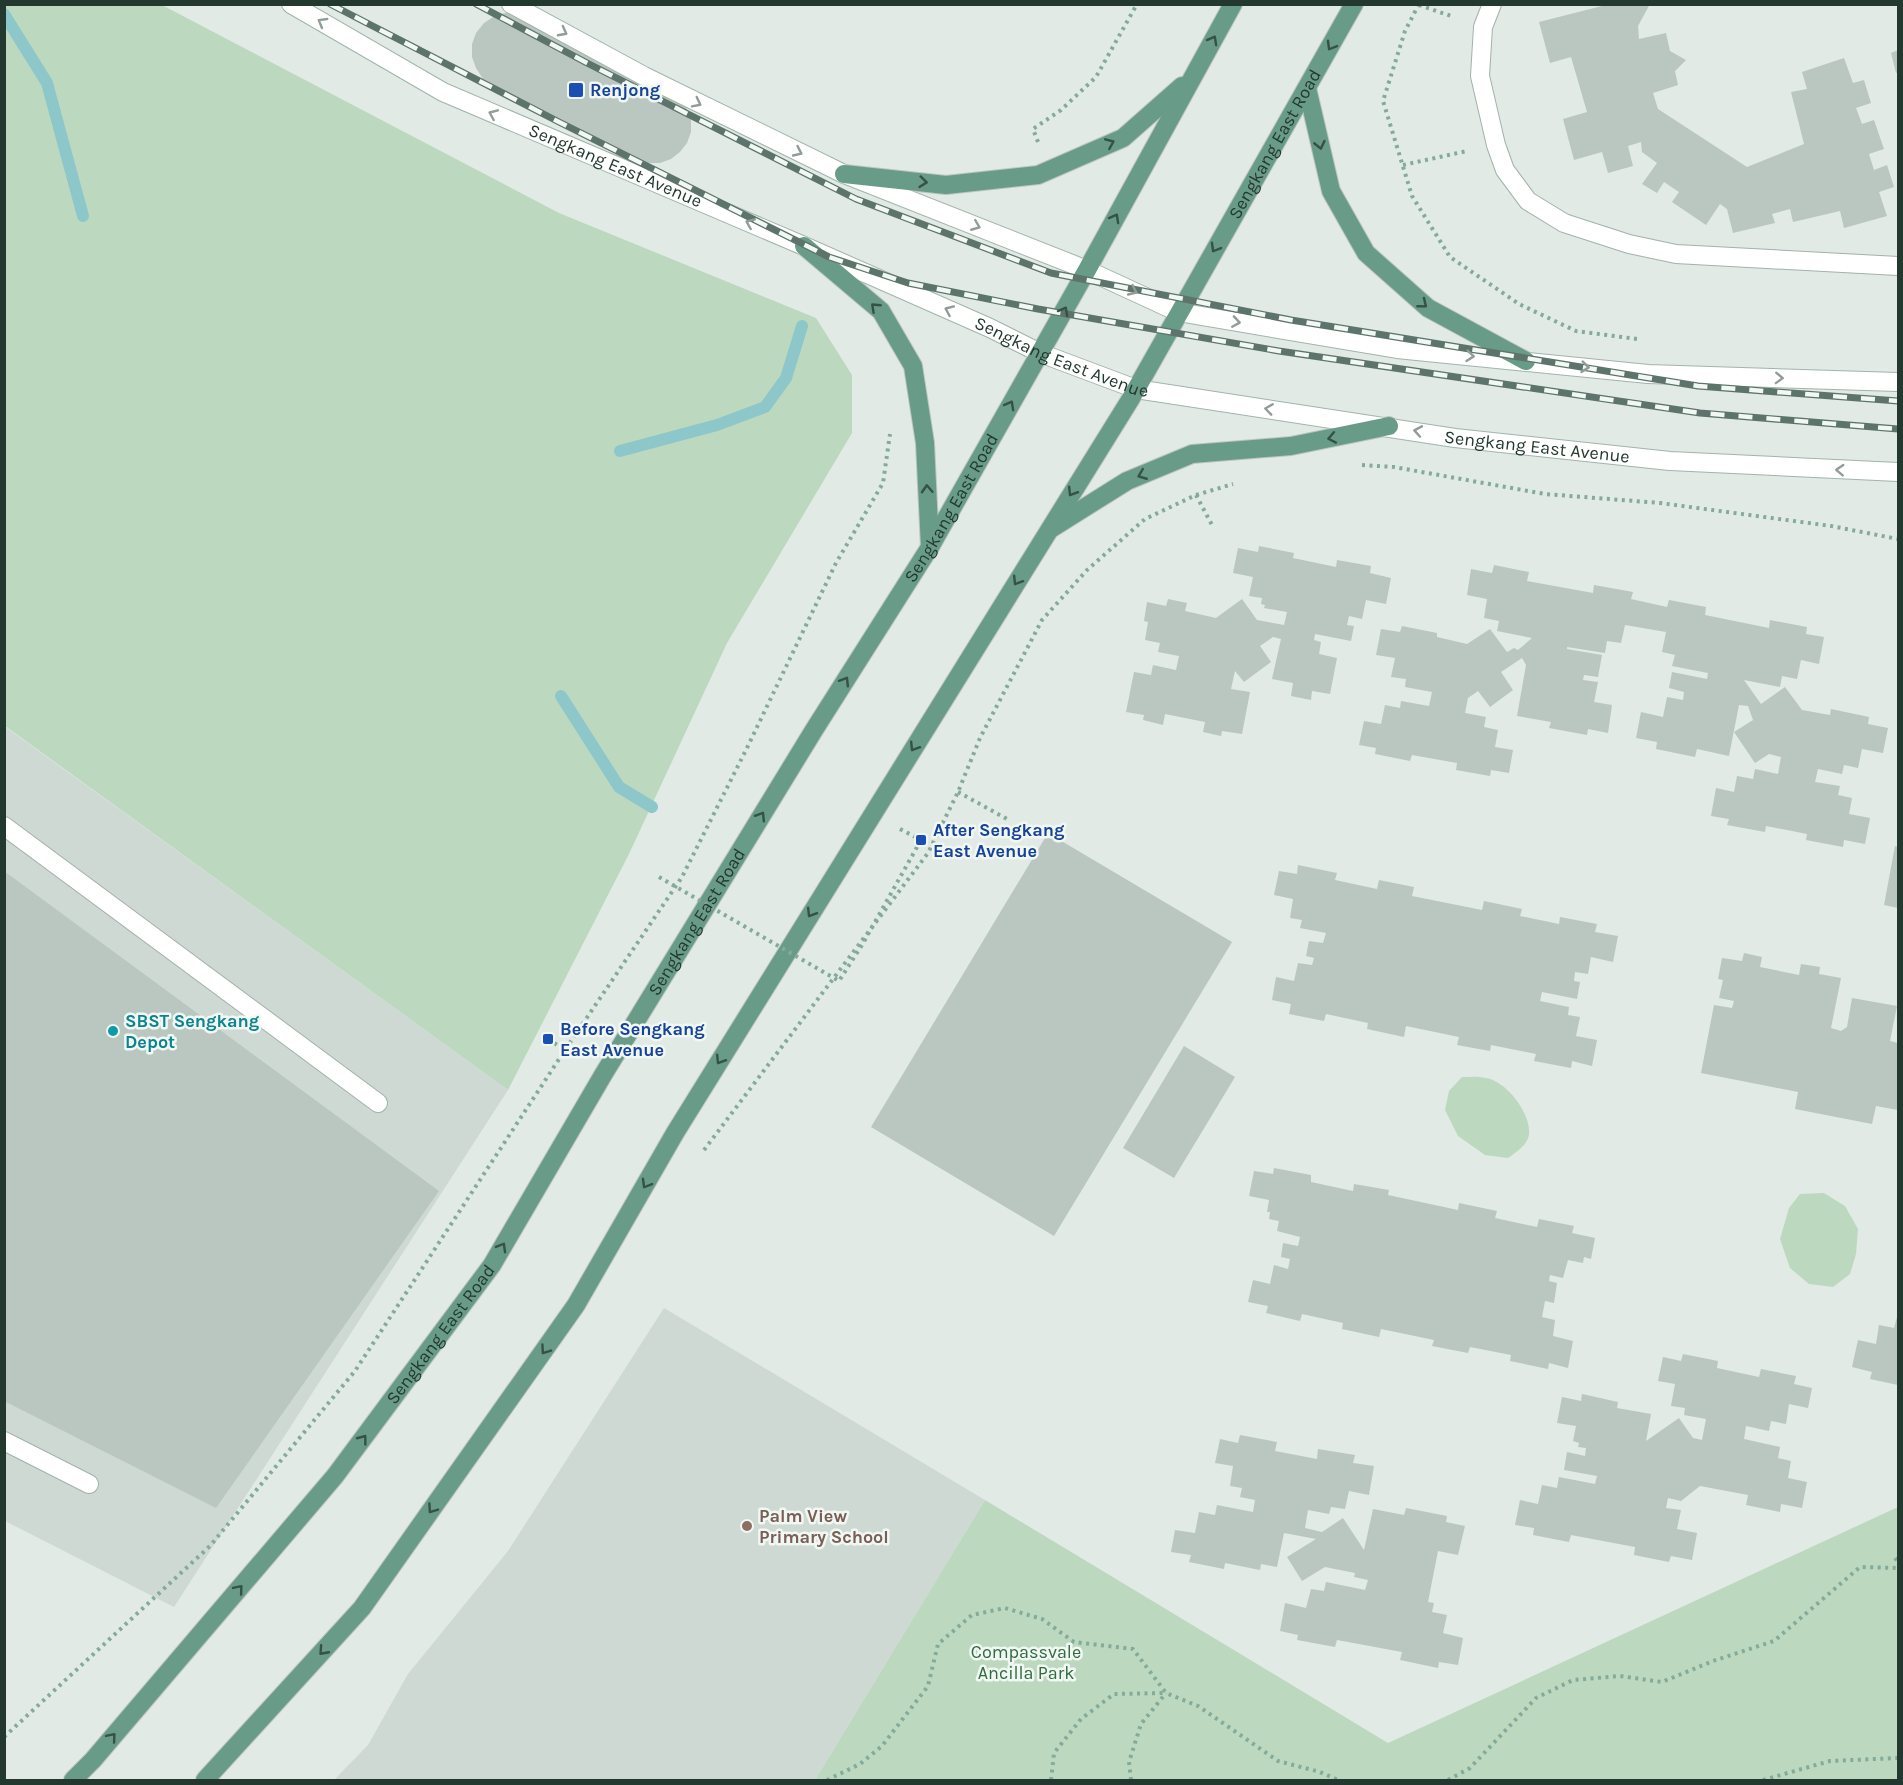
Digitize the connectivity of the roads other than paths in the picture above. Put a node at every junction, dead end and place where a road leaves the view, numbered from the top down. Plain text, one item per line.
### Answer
1 (291, 4) edge
2 (511, 4) edge
3 (1233, 4) edge
4 (1354, 4) edge
5 (1492, 4) edge
6 (1193, 76) junction
7 (1307, 88) junction
8 (844, 174) junction
9 (804, 246) junction
10 (1899, 266) edge
11 (1087, 270) junction
12 (1178, 312) junction
13 (1040, 353) junction
14 (1526, 361) junction
15 (1899, 382) edge
16 (1136, 389) junction
17 (1389, 426) junction
18 (1899, 472) edge
19 (1047, 531) junction
20 (930, 547) junction
21 (4, 826) edge
22 (378, 1103) dead end
23 (4, 1441) edge
24 (89, 1484) dead end
25 (73, 1780) edge
26 (205, 1780) edge

9 -> 1 main road, Sengkang East Avenue
2 -> 8 main road
6 -> 3 main road, Sengkang East Road
4 -> 7 main road, Sengkang East Road
5 - 10 main road
8 -> 6 main road
11 -> 6 main road, Sengkang East Road
7 -> 12 main road, Sengkang East Road
7 -> 14 main road
8 -> 11 main road
13 -> 9 main road, Sengkang East Avenue
20 -> 9 main road
11 -> 12 main road
13 -> 11 main road, Sengkang East Road
12 -> 14 main road
12 - 16 main road, Sengkang East Road
13 - 16 main road, Sengkang East Avenue
20 -> 13 main road, Sengkang East Road
14 -> 15 main road
17 -> 16 main road, Sengkang East Avenue
16 -> 19 main road, Sengkang East Road
18 -> 17 main road, Sengkang East Avenue
17 -> 19 main road
19 -> 26 main road, Sengkang East Road
25 -> 20 main road, Sengkang East Road
21 - 22 main road
23 - 24 main road

